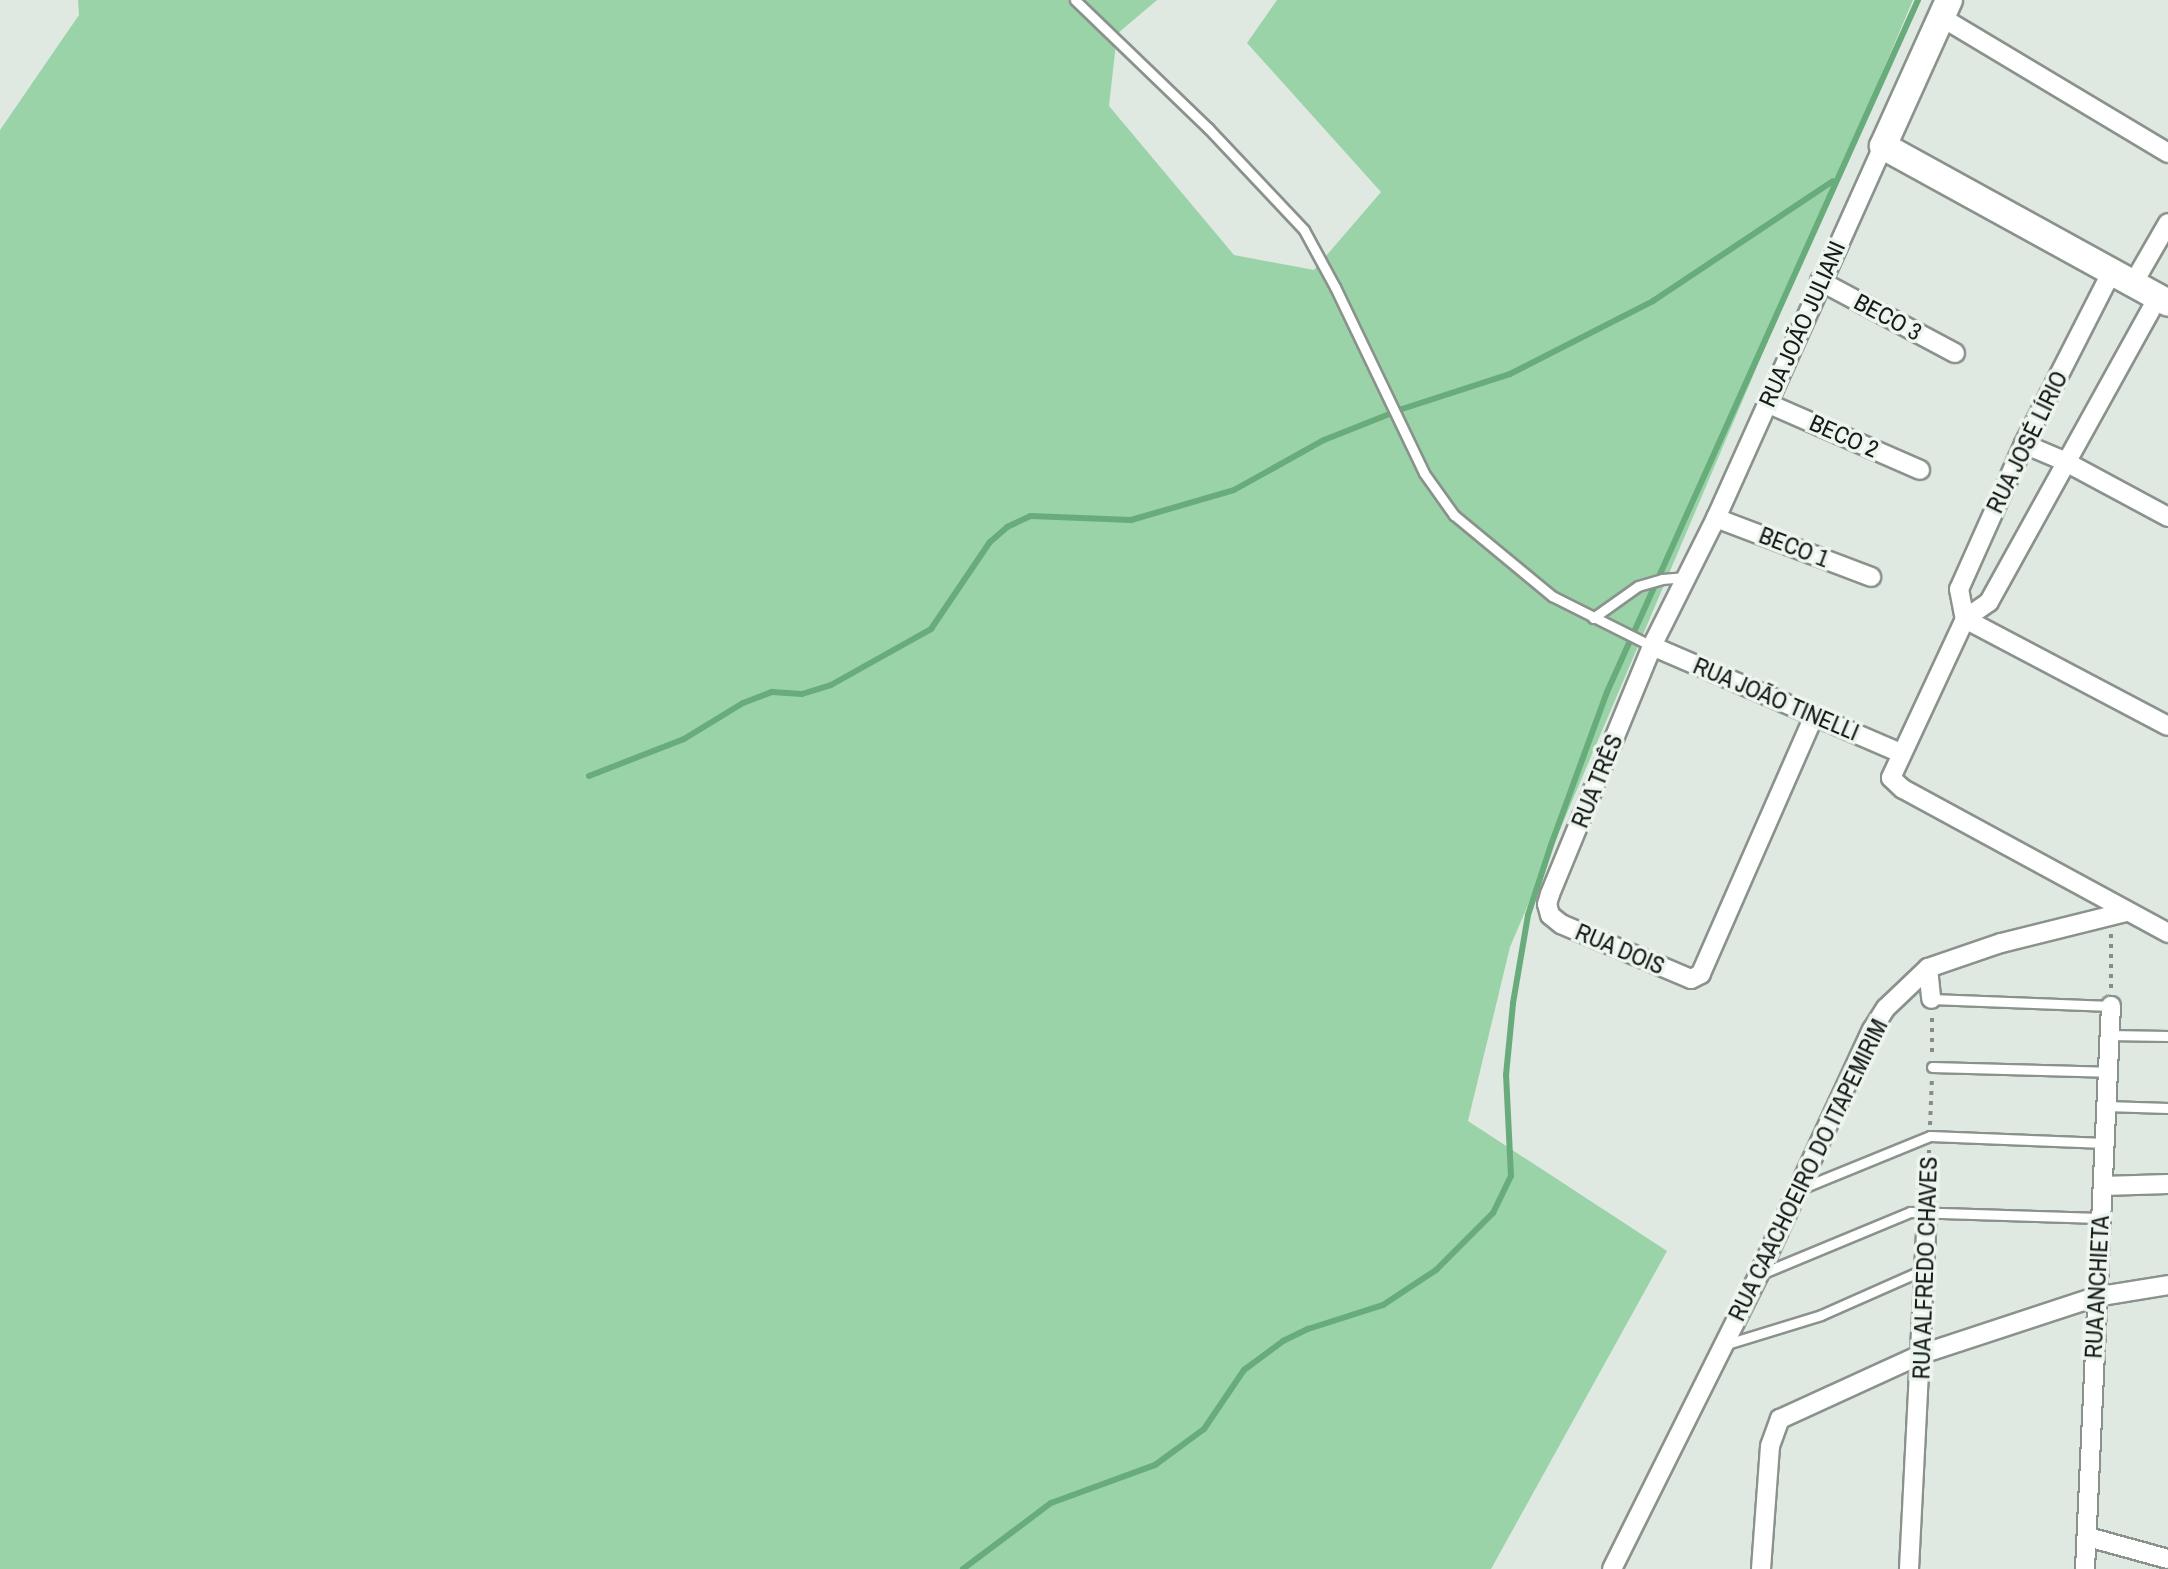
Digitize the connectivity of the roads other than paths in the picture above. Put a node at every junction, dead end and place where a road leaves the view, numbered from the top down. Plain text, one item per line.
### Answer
1 (1075, 0) edge
2 (1945, 8) edge
3 (1883, 146) junction
4 (2168, 153) edge
5 (2168, 223) edge
6 (2123, 276) junction
7 (1820, 281) junction
8 (2163, 300) edge
9 (1955, 353) dead end
10 (1767, 403) junction
11 (2024, 444) junction
12 (2064, 461) junction
13 (1920, 470) dead end
14 (2168, 517) edge
15 (1716, 518) junction
16 (1686, 577) junction
17 (1871, 577) dead end
18 (1593, 618) junction
19 (1965, 619) junction
20 (1652, 646) junction
21 (1814, 716) junction
22 (2168, 726) edge
23 (1900, 753) junction
24 (2119, 913) junction
25 (1550, 915) joint
26 (2168, 933) edge
27 (1928, 968) junction
28 (1931, 999) joint
29 (2111, 1006) joint
30 (2108, 1035) junction
31 (2168, 1036) edge
32 (1932, 1067) road end
33 (2106, 1072) junction
34 (2105, 1106) junction
35 (2168, 1108) edge
36 (2105, 1143) junction
37 (2168, 1184) edge
38 (2103, 1186) junction
39 (1800, 1189) junction
40 (1927, 1211) junction
41 (2100, 1218) junction
42 (1925, 1269) junction
43 (1759, 1274) junction
44 (2168, 1285) edge
45 (2095, 1297) junction
46 (1723, 1345) junction
47 (1922, 1354) junction
48 (2088, 1537) junction
49 (2168, 1559) edge
50 (1612, 1569) edge
51 (1761, 1569) edge
52 (1909, 1569) edge
53 (2085, 1569) edge

1 - 18 lane
2 - 3 main road, RUA JOÃO JULIANI
2 - 4 street
3 - 6 main road
3 - 7 street, RUA JOÃO JULIANI
5 - 6 street, RUA JOSÉ LÍRIO
6 - 8 main road
6 - 11 street, RUA JOSÉ LÍRIO
7 - 9 street, BECO 3
7 - 10 street, RUA JOÃO JULIANI
8 - 12 street, RUA JOSÉ LÍRIO
10 - 13 street, BECO 2
10 - 15 street, RUA JOÃO JULIANI
11 - 12 street
11 - 19 street, RUA JOSÉ LÍRIO
12 - 14 street
12 - 19 street, RUA JOSÉ LÍRIO
15 - 16 street, RUA JOÃO JULIANI
15 - 17 street, BECO 1
16 - 18 lane
16 - 20 street, RUA JOÃO JULIANI
18 - 20 lane
19 - 22 street
19 - 23 street, RUA JOSÉ LÍRIO
20 - 21 street, RUA JOÃO TINELLI
20 - 25 street, RUA TRÊS
21 - 23 street, RUA JOÃO TINELLI
21 - 25 street, RUA DOIS
23 - 24 street, RUA JOSÉ LÍRIO
24 - 26 street
24 - 27 street, RUA CAACHOEIRO DO ITAPEMIRIM
27 - 28 street
27 - 39 street, RUA CAACHOEIRO DO ITAPEMIRIM
28 - 29 lane
29 - 30 street, RUA ANCHIETA
30 - 31 lane
30 - 33 street, RUA ANCHIETA
32 - 33 lane
33 - 34 street, RUA ANCHIETA
34 - 35 lane
34 - 36 street, RUA ANCHIETA
36 - 38 street, RUA ANCHIETA
36 - 39 lane
37 - 38 street
38 - 41 street, RUA ANCHIETA
39 - 43 street, RUA CAACHOEIRO DO ITAPEMIRIM
40 - 41 lane
40 - 42 street, RUA ALFREDO CHAVES
40 - 43 lane
41 - 45 street, RUA ANCHIETA
42 - 46 lane
42 - 47 street, RUA ALFREDO CHAVES
43 - 46 street, RUA CAACHOEIRO DO ITAPEMIRIM
44 - 45 street
45 - 47 street
45 - 48 street, RUA ANCHIETA
46 - 50 street, RUA CAACHOEIRO DO ITAPEMIRIM
47 - 51 street
47 - 52 street, RUA ALFREDO CHAVES
48 - 49 street
48 - 53 street, RUA ANCHIETA

